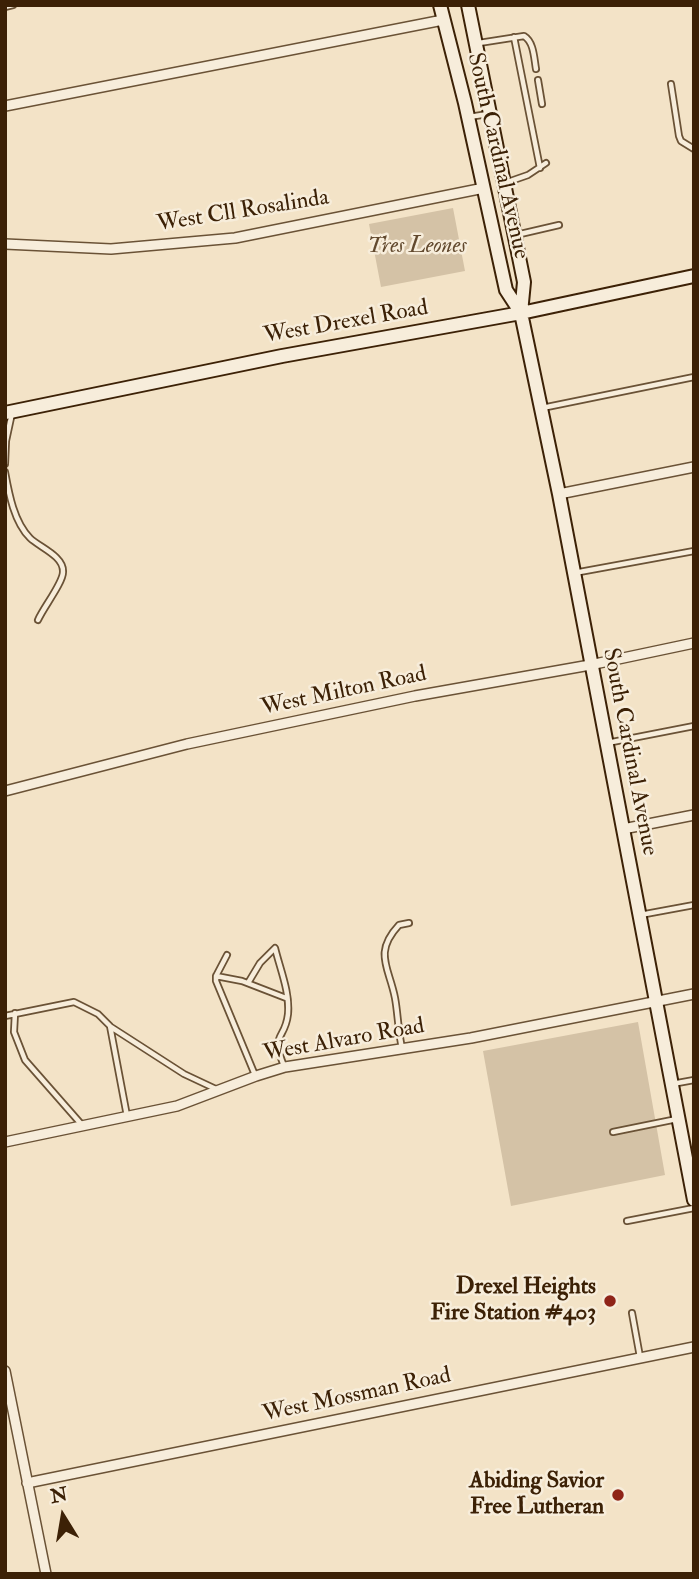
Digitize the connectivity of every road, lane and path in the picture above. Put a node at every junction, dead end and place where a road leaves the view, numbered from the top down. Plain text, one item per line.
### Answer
1 (13, 5) edge
2 (440, 5) edge
3 (468, 5) edge
4 (5, 7) edge
5 (443, 20) junction
6 (514, 37) junction
7 (475, 44) junction
8 (536, 69) dead end
9 (538, 80) dead end
10 (671, 84) dead end
11 (542, 104) dead end
12 (5, 106) edge
13 (489, 114) junction
14 (468, 117) junction
15 (694, 149) edge
16 (546, 163) dead end
17 (540, 168) junction
18 (504, 183) junction
19 (484, 188) junction
20 (559, 225) dead end
21 (514, 235) junction
22 (5, 244) edge
23 (694, 276) edge
24 (521, 313) junction
25 (694, 377) edge
26 (541, 408) junction
27 (9, 412) edge
28 (5, 464) edge
29 (694, 467) edge
30 (5, 472) edge
31 (559, 494) junction
32 (694, 551) edge
33 (573, 574) junction
34 (38, 620) dead end
35 (694, 643) edge
36 (590, 665) junction
37 (694, 726) edge
38 (606, 743) junction
39 (5, 791) edge
40 (694, 815) edge
41 (623, 829) junction
42 (694, 905) edge
43 (639, 915) junction
44 (409, 923) dead end
45 (227, 955) dead end
46 (216, 976) junction
47 (248, 984) junction
48 (694, 994) edge
49 (287, 998) junction
50 (655, 1002) junction
51 (15, 1013) junction
52 (5, 1016) edge
53 (110, 1026) junction
54 (402, 1049) junction
55 (285, 1068) junction
56 (256, 1076) junction
57 (694, 1080) edge
58 (671, 1085) junction
59 (219, 1090) junction
60 (127, 1116) junction
61 (678, 1119) junction
62 (82, 1126) junction
63 (613, 1132) dead end
64 (5, 1142) edge
65 (691, 1166) edge
66 (694, 1200) edge
67 (694, 1208) edge
68 (627, 1221) dead end
69 (632, 1313) dead end
70 (694, 1347) edge
71 (641, 1358) junction
72 (5, 1371) edge
73 (27, 1483) junction
74 (46, 1574) edge

1 - 4 lane
2 - 5 main road, South Cardinal Avenue
3 - 7 main road, South Cardinal Avenue
5 - 12 street
5 - 14 main road, South Cardinal Avenue
6 - 7 lane
6 - 8 lane
6 - 17 lane
7 - 13 main road, South Cardinal Avenue
9 - 11 lane
10 - 15 lane
13 - 14 lane
13 - 18 main road, South Cardinal Avenue
14 - 19 main road, South Cardinal Avenue
16 - 17 lane
17 - 18 lane
18 - 21 main road, South Cardinal Avenue
19 - 22 street, West Cll Rosalinda
19 - 24 main road, South Cardinal Avenue
20 - 21 lane
21 - 24 main road, South Cardinal Avenue
23 - 24 main road, West Drexel Road
24 - 26 main road, South Cardinal Avenue
24 - 27 main road, West Drexel Road
25 - 26 lane
26 - 31 main road, South Cardinal Avenue
27 - 28 lane
29 - 31 street
30 - 34 lane
31 - 33 main road, South Cardinal Avenue
32 - 33 lane
33 - 36 main road, South Cardinal Avenue
35 - 36 street, West Milton Road
36 - 38 main road, South Cardinal Avenue
36 - 39 street, West Milton Road
37 - 38 lane
38 - 41 main road, South Cardinal Avenue
40 - 41 street
41 - 43 main road, South Cardinal Avenue
42 - 43 lane
43 - 50 main road, South Cardinal Avenue
44 - 54 lane
45 - 46 lane
46 - 47 lane
46 - 56 lane
47 - 49 lane
47 - 49 lane
48 - 50 street, West Alvaro Road
49 - 55 lane
50 - 54 street, West Alvaro Road
50 - 58 main road, South Cardinal Avenue
51 - 52 lane
51 - 53 lane
51 - 62 lane
53 - 59 lane
53 - 60 lane
54 - 55 street, West Alvaro Road
55 - 56 street, West Alvaro Road
56 - 59 street, West Alvaro Road
57 - 58 lane
58 - 61 main road, South Cardinal Avenue
59 - 60 street, West Alvaro Road
60 - 62 street, West Alvaro Road
61 - 63 lane
61 - 65 main road, South Cardinal Avenue
62 - 64 street, West Alvaro Road
65 - 66 main road, South Cardinal Avenue
67 - 68 lane
69 - 71 lane
70 - 71 street, West Mossman Road
71 - 73 street, West Mossman Road
72 - 73 street
73 - 74 street

